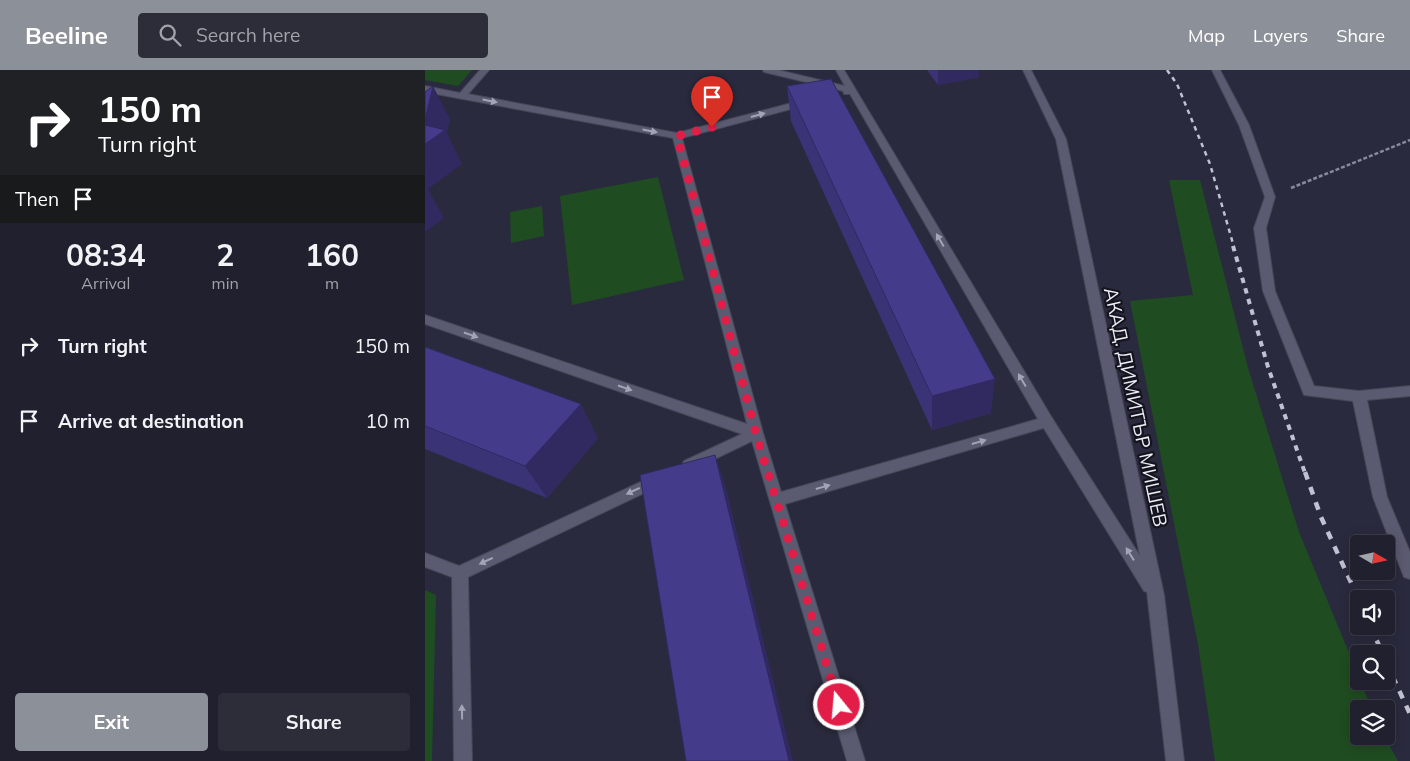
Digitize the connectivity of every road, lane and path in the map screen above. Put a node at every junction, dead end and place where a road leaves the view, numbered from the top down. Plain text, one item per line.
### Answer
1 (485, 70) edge
2 (767, 70) edge
3 (840, 70) edge
4 (1027, 70) edge
5 (1216, 70) edge
6 (425, 89) edge
7 (852, 90) junction
8 (834, 95) edge
9 (462, 96) junction
10 (815, 100) edge
11 (677, 136) junction
12 (1410, 140) edge
13 (1270, 197) junction
14 (425, 319) edge
15 (1410, 391) edge
16 (1359, 396) junction
17 (1047, 422) junction
18 (756, 434) junction
19 (776, 500) junction
20 (425, 560) edge
21 (1410, 572) edge
22 (460, 573) junction
23 (1156, 595) junction
24 (463, 761) edge
25 (856, 761) edge
26 (1175, 761) edge

1 - 9 street
2 - 7 street
3 - 7 street
4 - 23 street, АКАД. ДИМИТЪР МИШЕВ
5 - 13 street
6 - 9 street
7 - 8 street
17 -> 7 street
9 -> 11 street
11 -> 10 street
11 - 18 street
12 - 13 path
13 - 16 street
14 -> 18 lane
15 - 16 street
16 - 21 street
19 -> 17 street
23 -> 17 street
18 - 19 street
18 -> 22 street
19 - 25 street
20 - 22 street
24 -> 22 street
23 - 26 street, АКАД. ДИМИТЪР МИШЕВ

